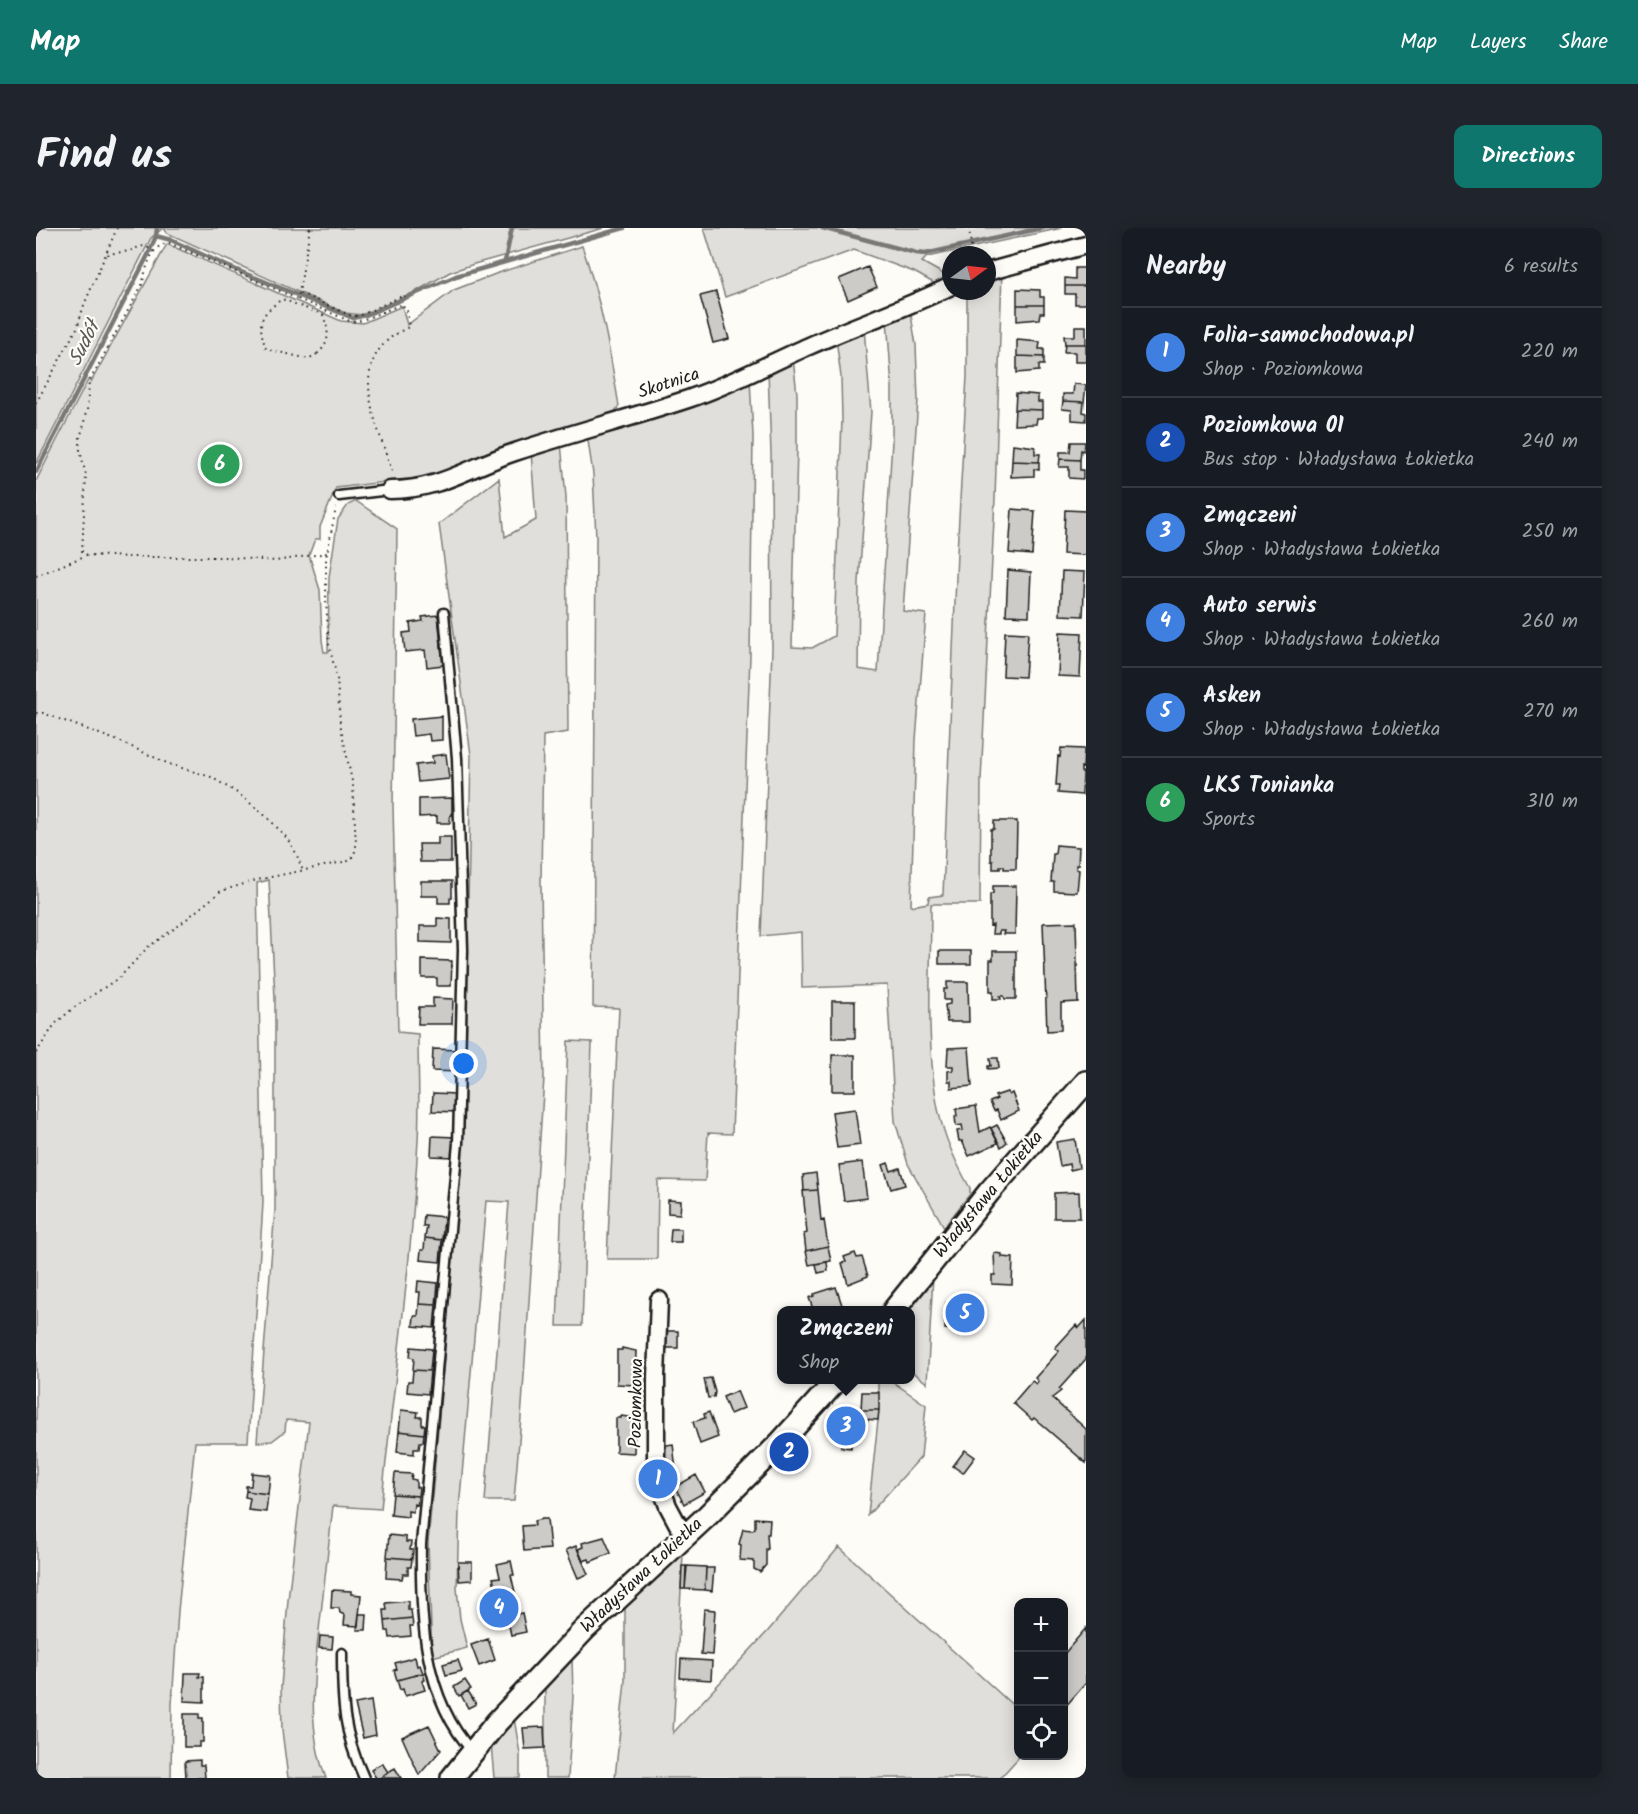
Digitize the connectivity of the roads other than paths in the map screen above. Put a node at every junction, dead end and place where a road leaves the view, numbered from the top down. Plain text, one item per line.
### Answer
1 (1086, 244) edge
2 (996, 269) edge
3 (942, 290) edge
4 (394, 490) joint
5 (339, 496) road end
6 (444, 613) dead end
7 (1086, 1082) edge
8 (659, 1300) dead end
9 (898, 1306) edge
10 (833, 1384) edge
11 (684, 1536) junction
12 (342, 1653) dead end
13 (473, 1752) junction
14 (364, 1778) edge
15 (452, 1778) edge

1 - 2 street
3 - 4 street, Skotnica
4 - 5 lane
6 - 13 lane
7 - 9 street, Władysława Łokietka
8 - 11 street, Poziomkowa
10 - 11 street, Władysława Łokietka
11 - 13 street, Władysława Łokietka
12 - 14 lane
13 - 15 street, Władysława Łokietka

